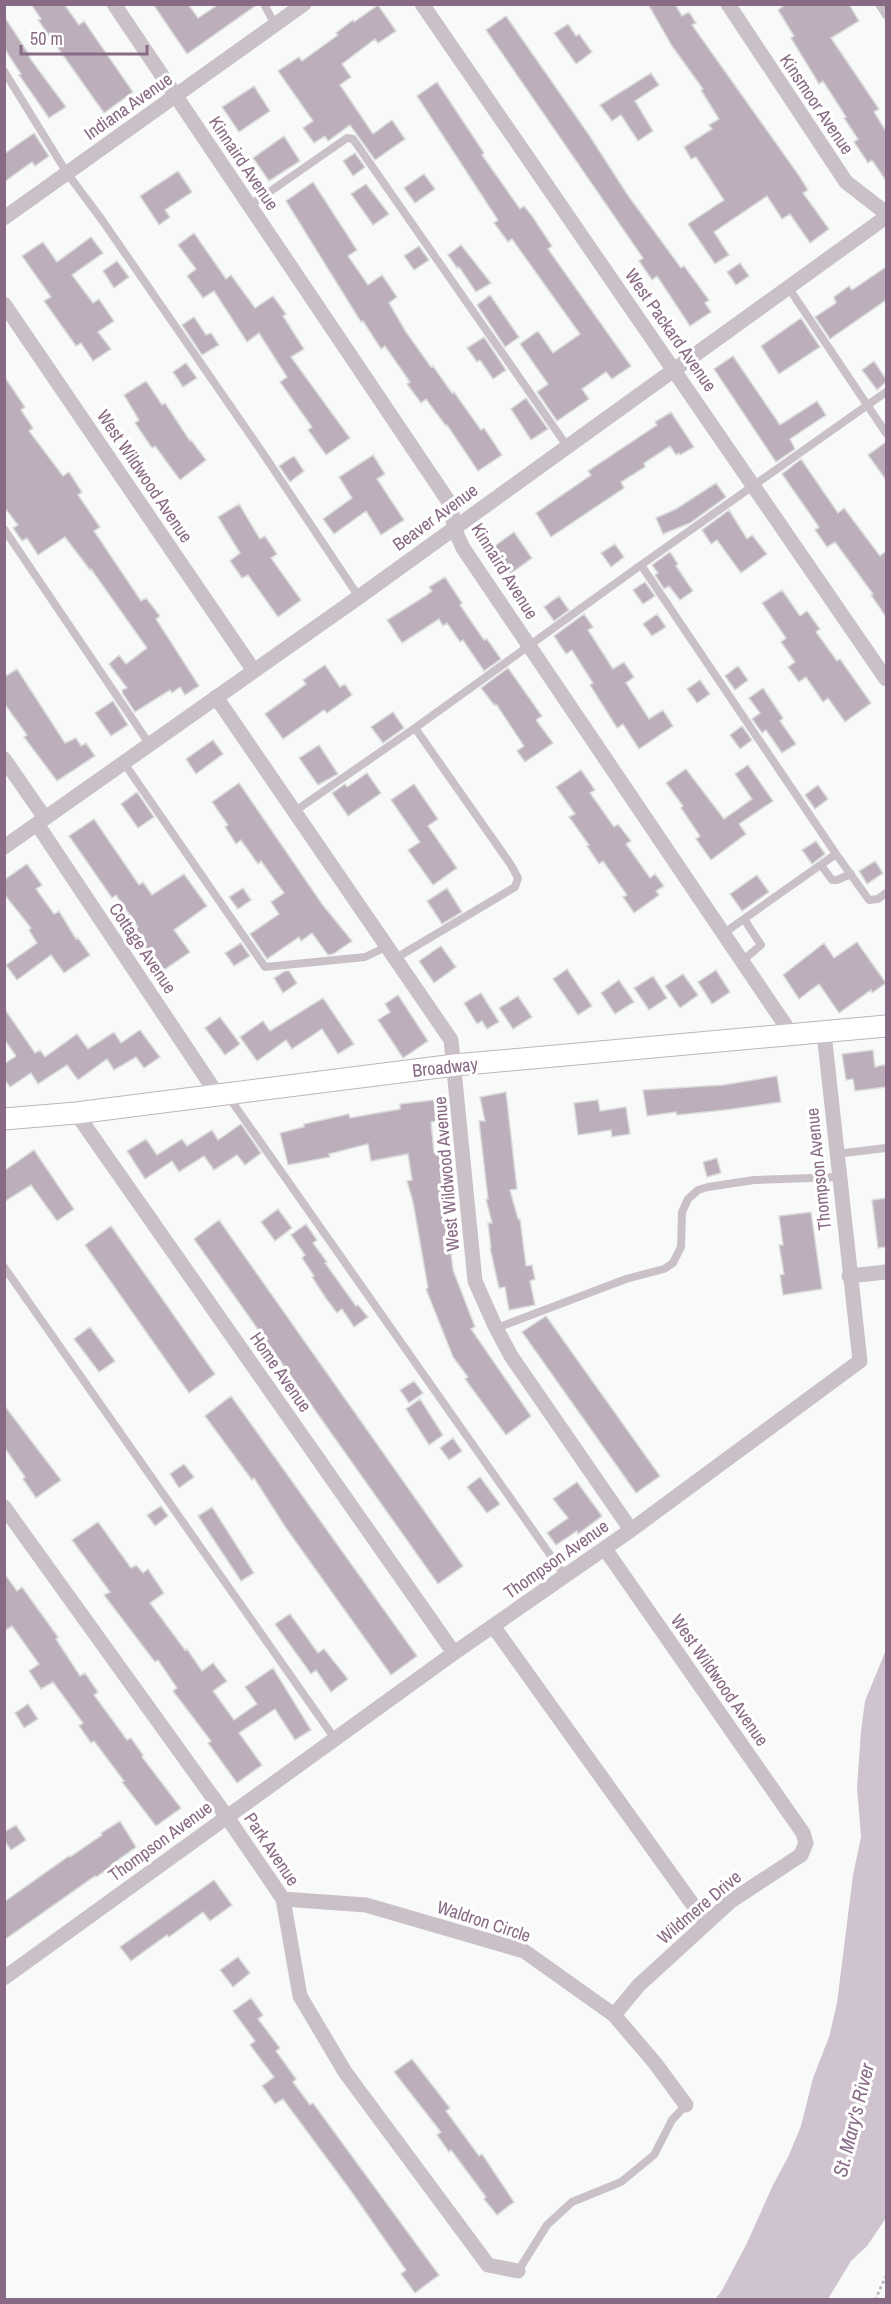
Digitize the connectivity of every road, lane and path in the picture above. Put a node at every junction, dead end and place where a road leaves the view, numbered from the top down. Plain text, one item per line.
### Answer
1 (114, 4) edge
2 (264, 4) edge
3 (303, 4) edge
4 (422, 4) edge
5 (728, 4) edge
6 (879, 4) edge
7 (886, 15) edge
8 (275, 25) junction
9 (4, 71) edge
10 (176, 96) junction
11 (67, 173) junction
12 (249, 206) junction
13 (886, 215) edge
14 (4, 218) edge
15 (788, 288) junction
16 (4, 304) edge
17 (674, 369) junction
18 (886, 392) edge
19 (868, 406) junction
20 (886, 433) edge
21 (567, 446) junction
22 (753, 484) junction
23 (454, 528) junction
24 (4, 529) edge
25 (641, 565) junction
26 (359, 597) junction
27 (529, 644) junction
28 (254, 671) junction
29 (886, 679) edge
30 (216, 698) junction
31 (415, 728) junction
32 (150, 745) junction
33 (4, 759) edge
34 (124, 763) junction
35 (295, 811) junction
36 (41, 821) junction
37 (4, 847) edge
38 (837, 854) junction
39 (821, 865) junction
40 (851, 874) junction
41 (886, 893) edge
42 (744, 919) junction
43 (724, 933) junction
44 (392, 952) junction
45 (742, 961) junction
46 (886, 1026) edge
47 (824, 1033) junction
48 (792, 1035) junction
49 (455, 1065) junction
50 (221, 1094) junction
51 (76, 1113) junction
52 (4, 1119) edge
53 (886, 1148) edge
54 (836, 1154) junction
55 (839, 1177) junction
56 (4, 1267) edge
57 (886, 1272) edge
58 (849, 1276) junction
59 (497, 1328) junction
60 (4, 1507) edge
61 (631, 1530) junction
62 (605, 1549) junction
63 (565, 1576) junction
64 (493, 1626) junction
65 (454, 1653) junction
66 (335, 1739) junction
67 (227, 1817) junction
68 (803, 1833) joint
69 (283, 1899) junction
70 (706, 1923) junction
71 (4, 1978) edge
72 (614, 2015) junction
73 (686, 2105) joint
74 (518, 2271) joint
75 (886, 2276) edge
76 (875, 2300) edge

1 - 10 street, Kinnaird Avenue
2 - 8 lane
3 - 8 street, Indiana Avenue
4 - 17 street, West Packard Avenue
5 - 13 street, Kinsmoor Avenue
6 - 7 lane
8 - 10 street, Indiana Avenue
9 - 11 lane
10 - 11 street, Indiana Avenue
10 - 12 street, Kinnaird Avenue
11 - 14 street, Indiana Avenue
11 - 26 lane
12 - 21 lane
12 - 23 street, Kinnaird Avenue
13 - 15 street, Beaver Avenue
15 - 17 street, Beaver Avenue
15 - 19 lane
16 - 28 street, West Wildwood Avenue
17 - 21 street, Beaver Avenue
17 - 22 street, West Packard Avenue
18 - 19 lane
19 - 20 lane
19 - 22 lane
21 - 23 street, Beaver Avenue
22 - 25 lane
22 - 29 street, West Packard Avenue
23 - 26 street, Beaver Avenue
23 - 27 street, Kinnaird Avenue
24 - 32 lane
25 - 27 lane
25 - 38 lane
26 - 28 street, Beaver Avenue
27 - 31 lane
27 - 43 street, Kinnaird Avenue
28 - 30 street, Beaver Avenue
30 - 32 street, Beaver Avenue
30 - 35 street, West Wildwood Avenue
31 - 35 lane
31 - 44 lane
32 - 34 street, Beaver Avenue
33 - 36 street, Cottage Avenue
34 - 36 street, Beaver Avenue
34 - 44 lane
35 - 44 street, West Wildwood Avenue
36 - 37 street, Beaver Avenue
36 - 50 street, Cottage Avenue
38 - 39 lane
38 - 40 lane
39 - 40 lane
39 - 42 lane
40 - 41 lane
42 - 43 lane
42 - 45 lane
43 - 45 street, Kinnaird Avenue
44 - 49 street, West Wildwood Avenue
45 - 48 street, Kinnaird Avenue
46 - 47 main road, Broadway
47 - 48 main road, Broadway
47 - 54 street, Thompson Avenue
48 - 49 main road, Broadway
49 - 50 main road, Broadway
49 - 59 street, West Wildwood Avenue
50 - 51 main road, Broadway
50 - 63 lane
51 - 52 main road, Broadway
51 - 65 street, Home Avenue
53 - 54 lane
54 - 55 street, Thompson Avenue
55 - 58 street, Thompson Avenue
55 - 59 lane
56 - 66 lane
57 - 58 street
58 - 61 street, Thompson Avenue
59 - 61 street, West Wildwood Avenue
60 - 67 street, Park Avenue
61 - 62 street, Thompson Avenue
62 - 63 street, Thompson Avenue
62 - 68 street, West Wildwood Avenue
63 - 64 street, Thompson Avenue
64 - 65 street, Thompson Avenue
64 - 70 street
65 - 66 street, Thompson Avenue
66 - 67 street, Thompson Avenue
67 - 69 street, Park Avenue
67 - 71 street, Thompson Avenue
68 - 70 street, Wildmere Drive
69 - 72 street, Waldron Circle
69 - 74 street, Park Avenue
70 - 72 street, Wildmere Drive
72 - 73 street, Waldron Circle
73 - 74 lane
75 - 76 path

